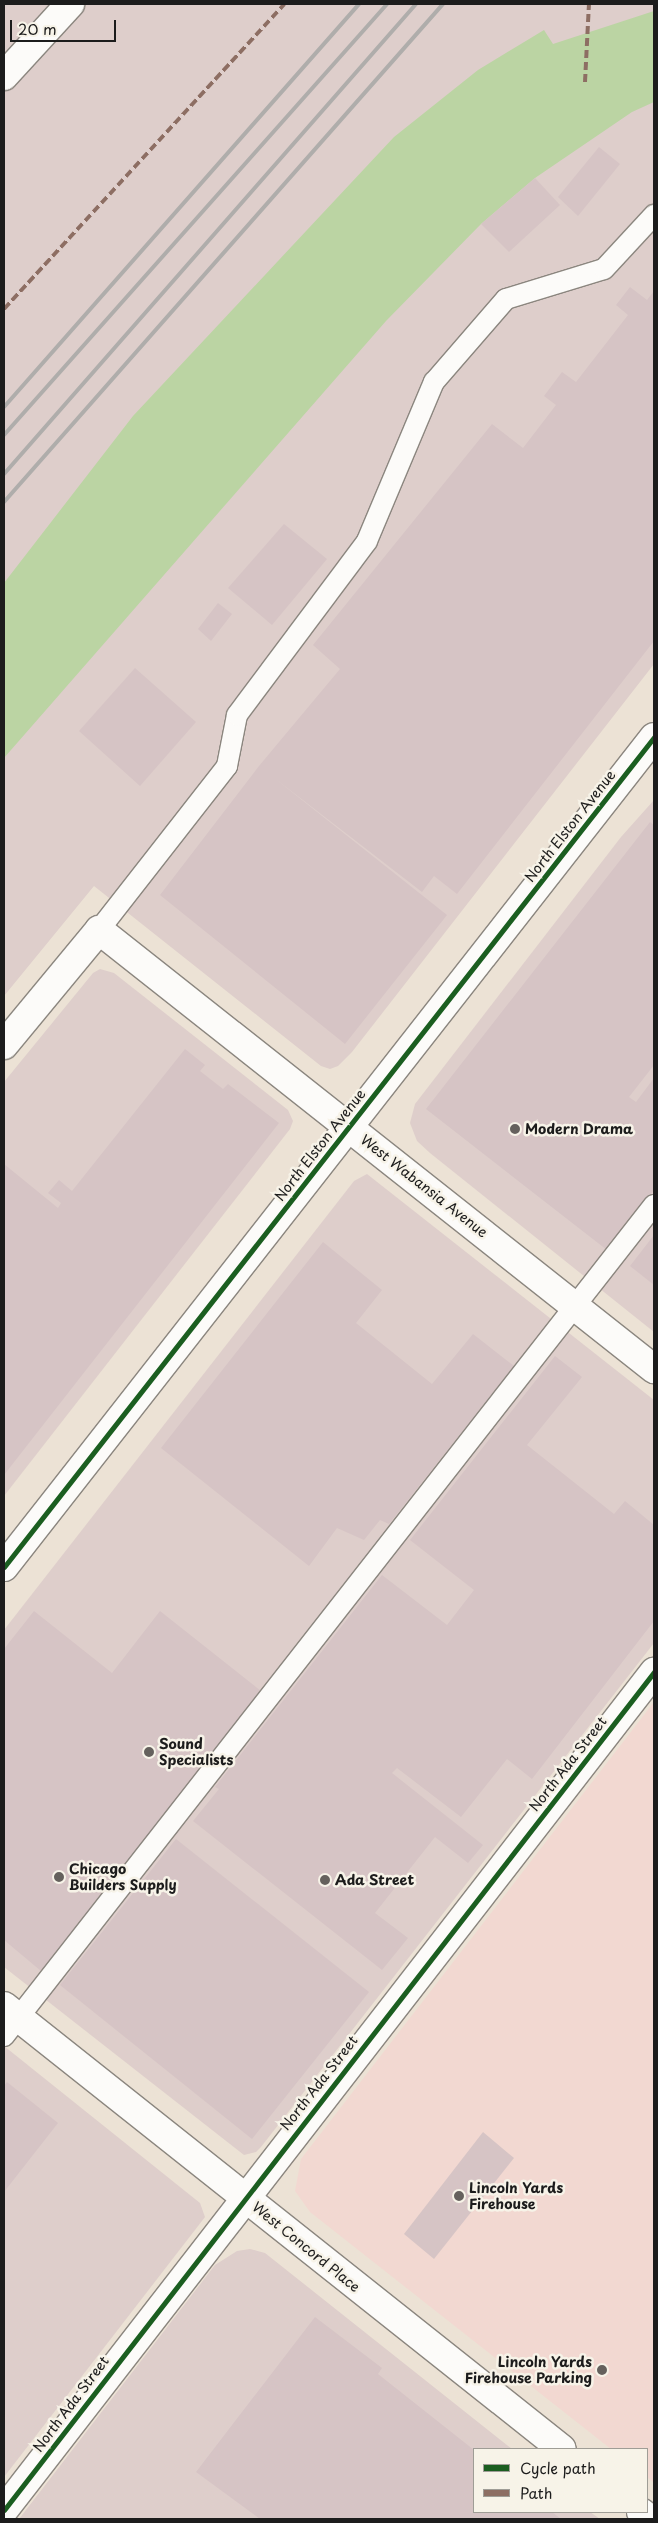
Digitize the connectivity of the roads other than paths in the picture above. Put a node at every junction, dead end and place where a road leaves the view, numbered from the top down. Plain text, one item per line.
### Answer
1 (70, 4) edge
2 (4, 76) edge
3 (654, 215) edge
4 (651, 748) edge
5 (99, 930) junction
6 (4, 1045) edge
7 (348, 1126) junction
8 (654, 1205) edge
9 (574, 1305) junction
10 (654, 1368) edge
11 (4, 1567) edge
12 (654, 1672) edge
13 (8, 2020) edge
14 (244, 2197) junction
15 (561, 2448) edge
16 (4, 2510) edge

1 - 2 main road
3 - 5 lane
4 - 7 main road, North Elston Avenue
5 - 6 main road
5 - 7 main road, West Wabansia Avenue
7 - 9 main road, West Wabansia Avenue
7 - 11 main road, North Elston Avenue
8 - 9 lane
9 - 10 main road, West Wabansia Avenue
9 - 13 lane
12 - 14 main road, North Ada Street
13 - 14 main road, West Concord Place
14 - 15 main road, West Concord Place
14 - 16 main road, North Ada Street

